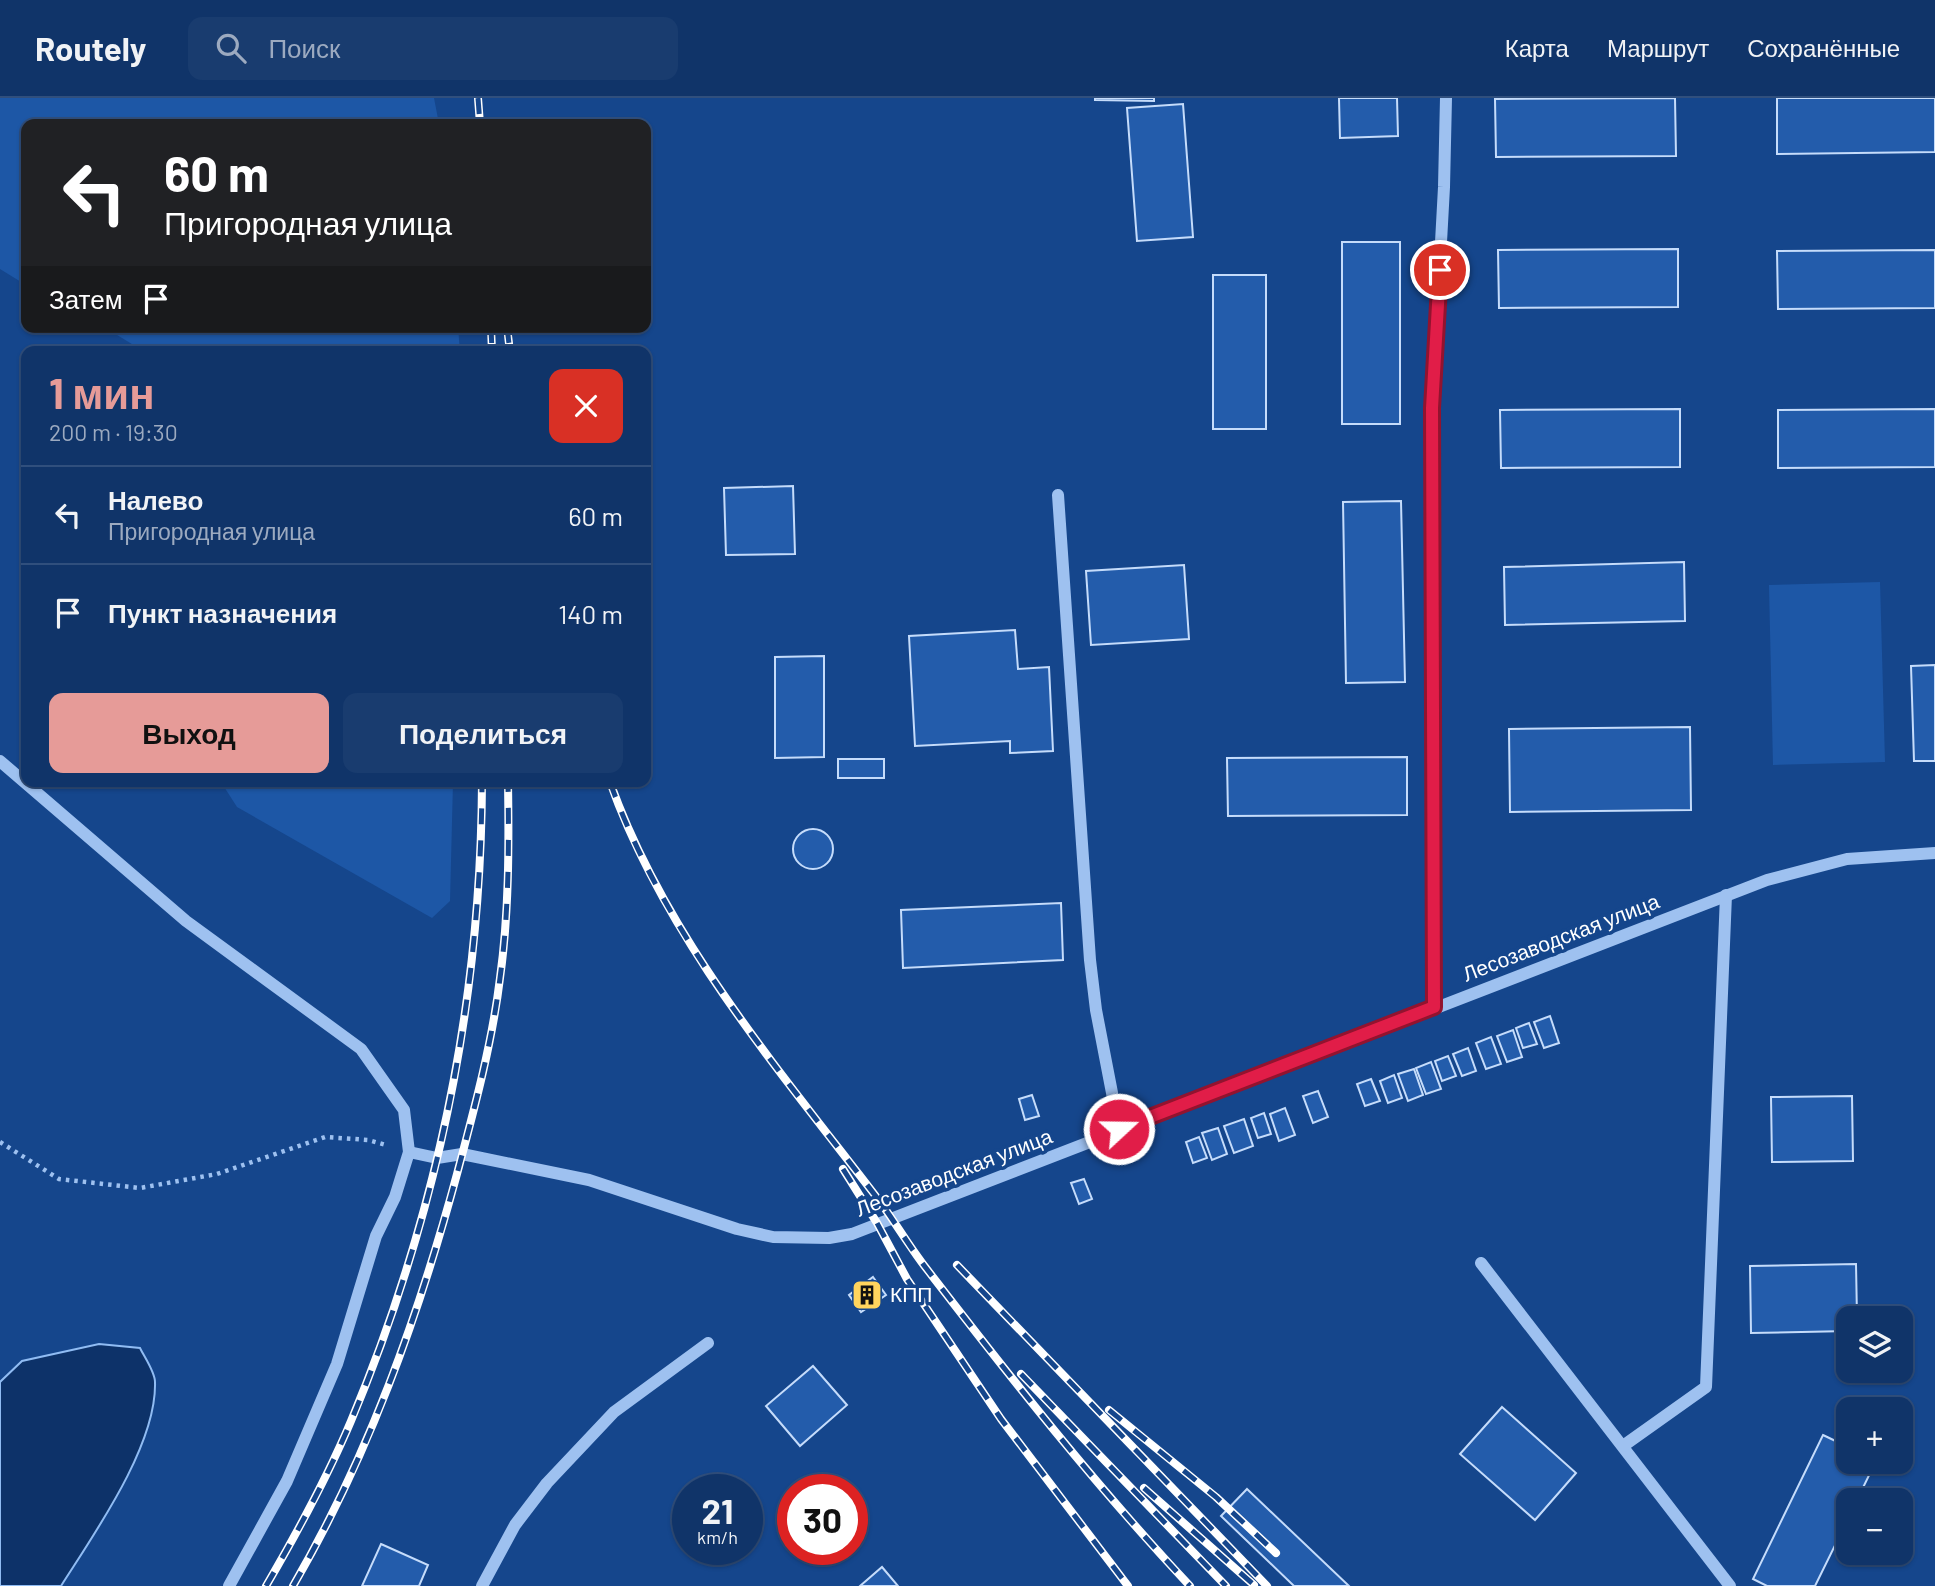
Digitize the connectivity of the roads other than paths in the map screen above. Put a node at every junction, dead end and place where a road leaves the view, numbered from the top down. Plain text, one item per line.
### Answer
1 (1446, 98) edge
2 (1058, 495) dead end
3 (0, 761) edge
4 (21, 779) edge
5 (30, 787) edge
6 (1935, 853) edge
7 (1726, 895) junction
8 (1434, 1007) junction
9 (1119, 1129) junction
10 (409, 1152) junction
11 (1481, 1263) dead end
12 (708, 1343) dead end
13 (1623, 1446) junction
14 (229, 1586) edge
15 (482, 1586) edge
16 (1730, 1586) edge

1 - 8 street
2 - 9 street
3 - 4 street
5 - 10 street
6 - 7 street, Лесозаводская улица
7 - 8 street, Лесозаводская улица
7 - 13 street
8 - 9 street, Лесозаводская улица
9 - 10 street, Лесозаводская улица
10 - 14 street
11 - 13 street
12 - 15 street
13 - 16 street

